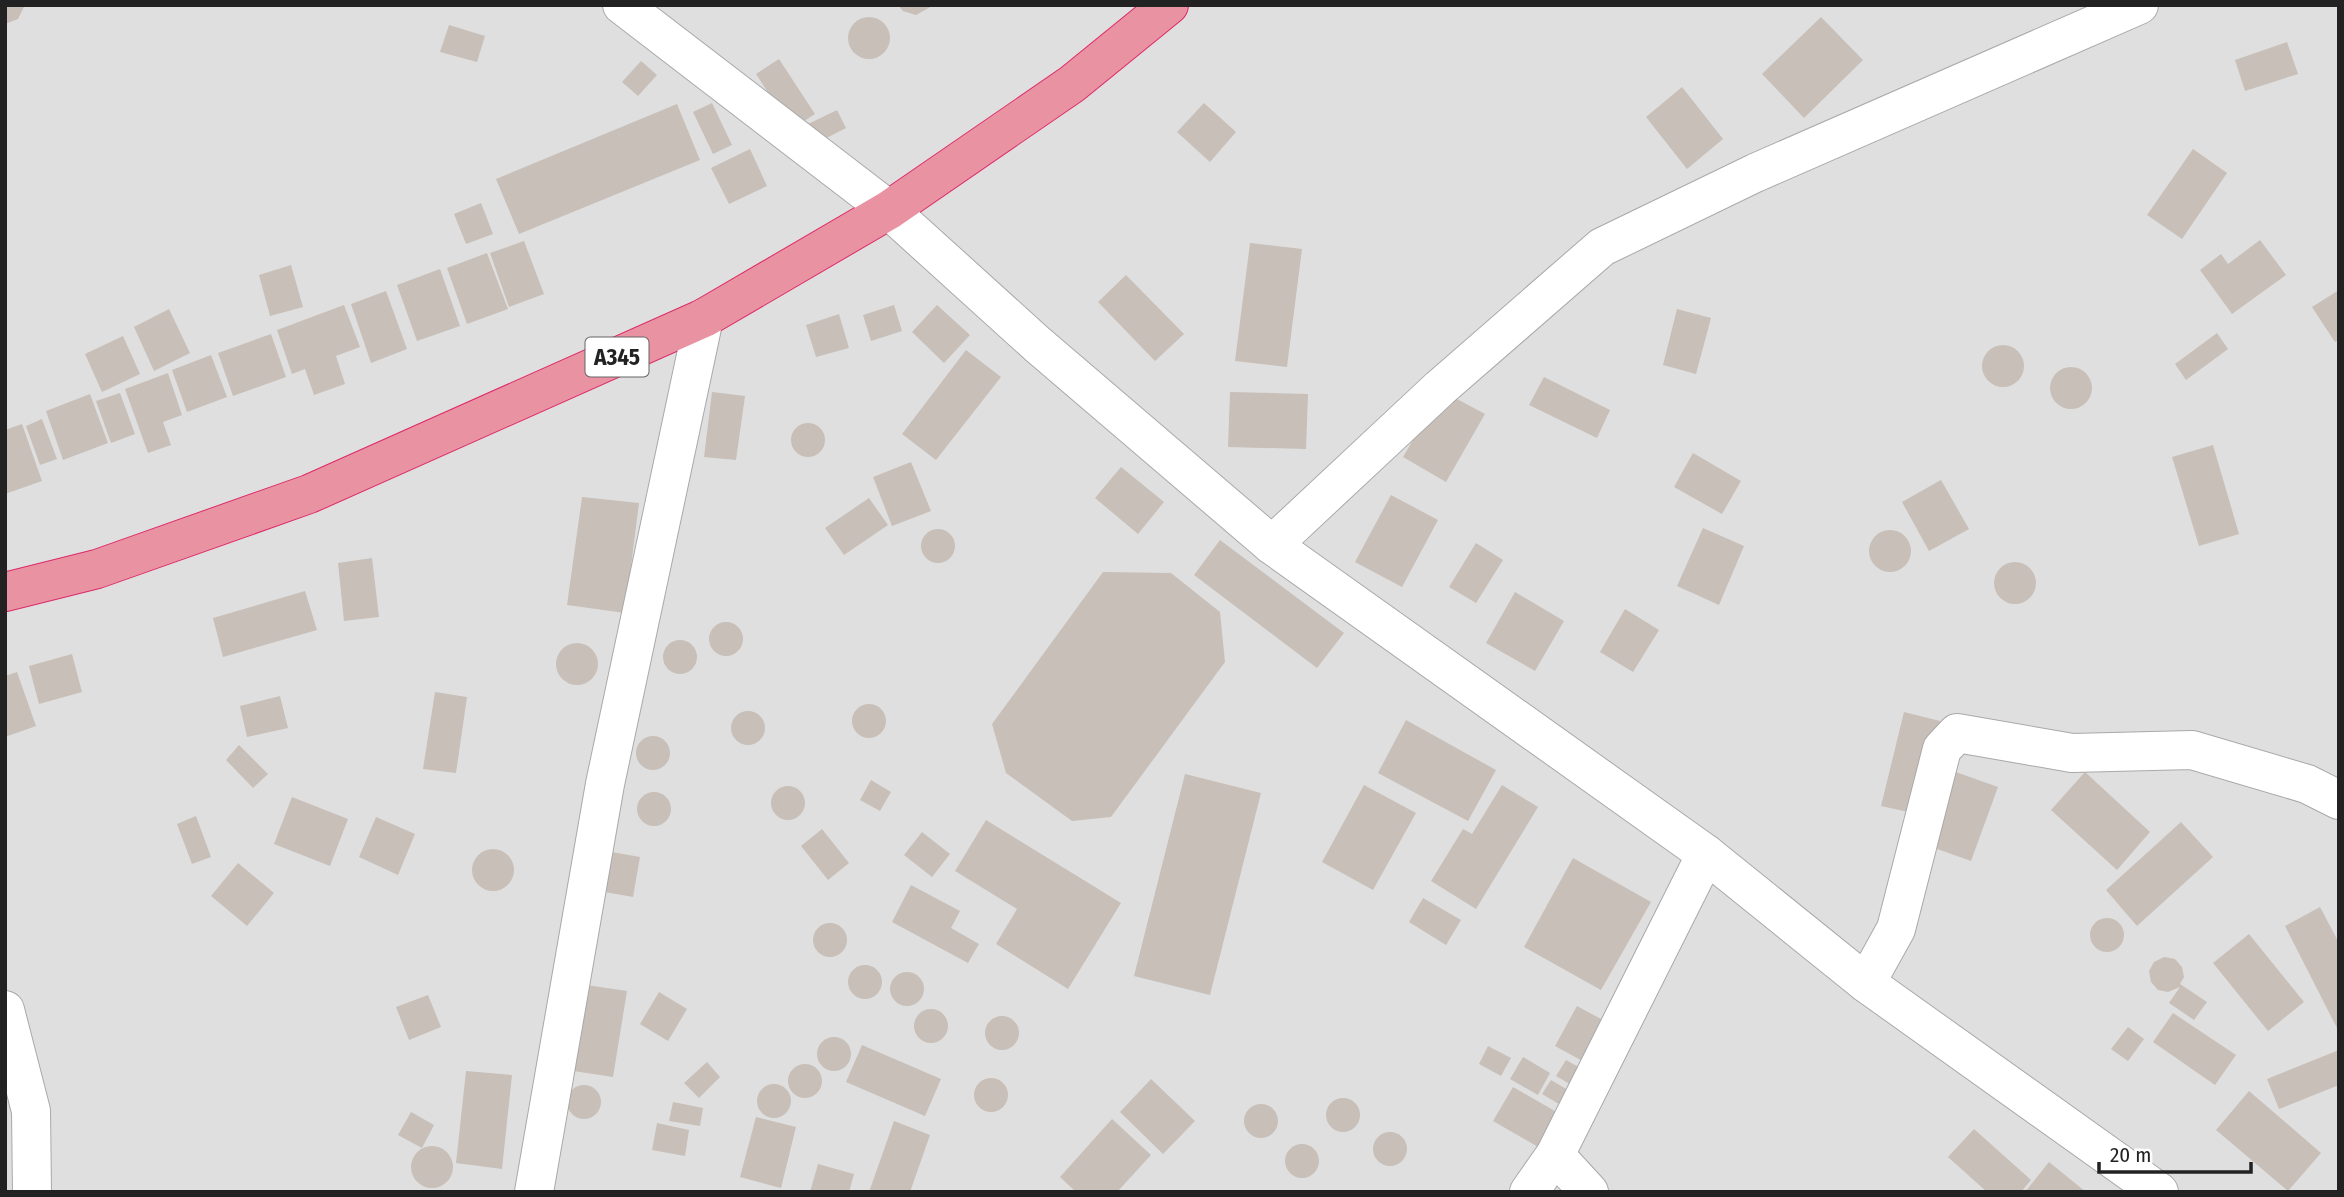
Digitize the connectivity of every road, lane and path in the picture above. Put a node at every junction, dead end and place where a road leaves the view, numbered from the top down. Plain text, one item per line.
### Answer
1 (622, 5) edge
2 (1169, 5) edge
3 (2139, 5) edge
4 (889, 210) junction
5 (704, 318) junction
6 (1272, 545) junction
7 (5, 592) edge
8 (2339, 800) edge
9 (1706, 854) junction
10 (1866, 983) junction
11 (5, 1010) edge
12 (1555, 1155) junction
13 (32, 1192) edge
14 (534, 1192) edge
15 (1529, 1192) edge
16 (1589, 1192) edge
17 (2159, 1192) edge

1 - 4 street
2 - 4 highway, A345
3 - 6 street
4 - 5 highway, A345
4 - 6 street
5 - 7 highway, A345
5 - 14 street
6 - 9 street
8 - 10 street
9 - 10 street
9 - 12 street
10 - 17 street
11 - 13 street
12 - 15 street
12 - 16 street

